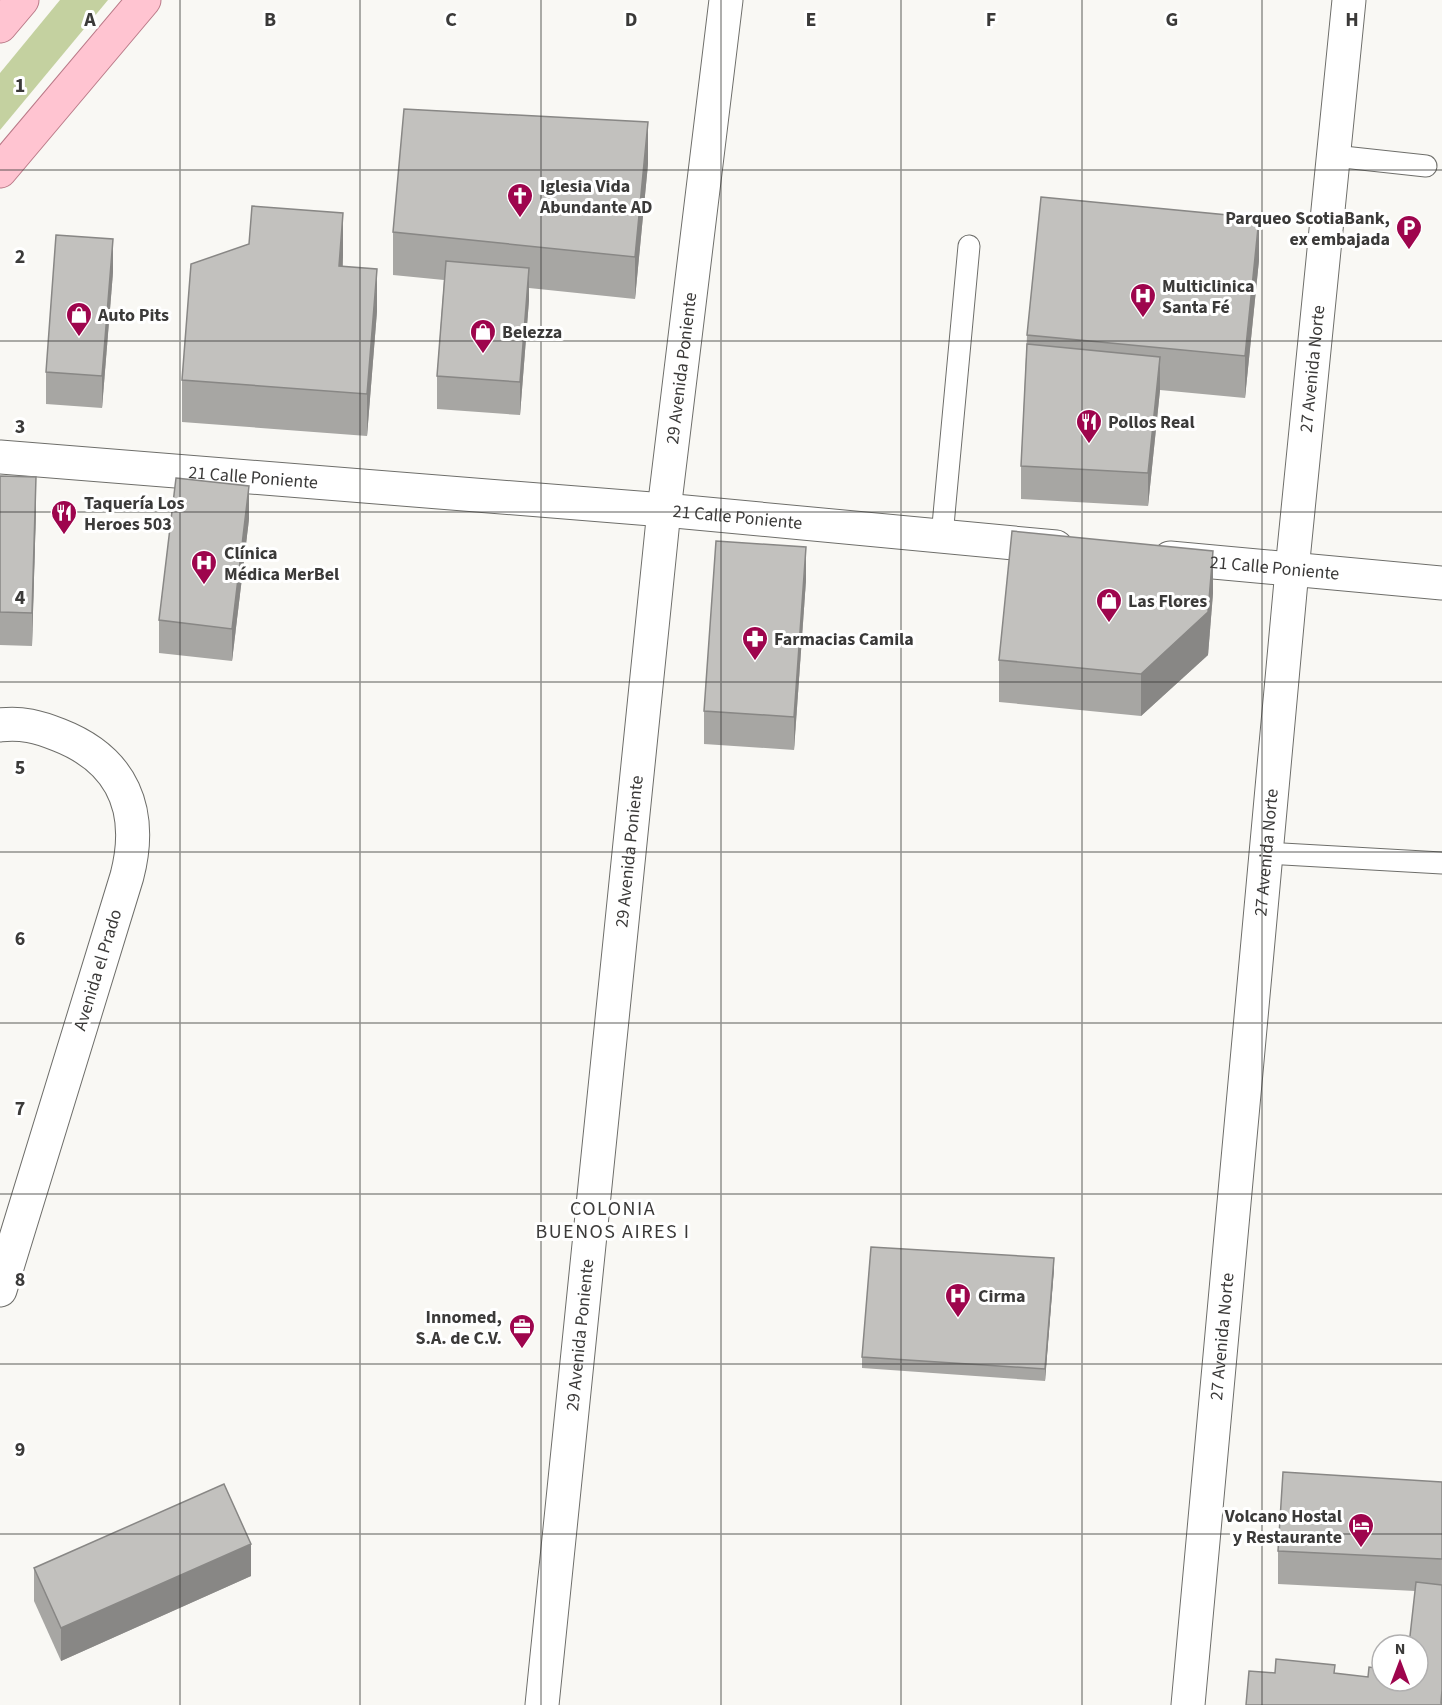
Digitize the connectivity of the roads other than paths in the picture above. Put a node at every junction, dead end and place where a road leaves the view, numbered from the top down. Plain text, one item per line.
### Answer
1 (22, 0) edge
2 (144, 0) edge
3 (726, 0) edge
4 (1349, 0) edge
5 (0, 26) edge
6 (1334, 156) junction
7 (1426, 166) dead end
8 (0, 171) edge
9 (969, 246) dead end
10 (0, 449) edge
11 (16, 458) edge
12 (664, 510) junction
13 (942, 536) junction
14 (1082, 550) edge
15 (1140, 556) edge
16 (1292, 570) junction
17 (1442, 583) edge
18 (0, 725) edge
19 (1266, 853) junction
20 (1442, 862) edge
21 (0, 1290) edge
22 (542, 1705) edge
23 (1188, 1705) edge

1 - 5 main road
2 - 8 main road
3 - 12 street, 29 Avenida Poniente
4 - 6 street, 27 Avenida Norte
6 - 7 lane
6 - 16 street, 27 Avenida Norte
9 - 13 lane
10 - 11 street, 21 Calle Poniente
11 - 12 street, 21 Calle Poniente
12 - 13 street, 21 Calle Poniente
12 - 22 street, 29 Avenida Poniente
13 - 14 street, 21 Calle Poniente
15 - 16 street, 21 Calle Poniente
16 - 17 street, 21 Calle Poniente
16 - 19 street, 27 Avenida Norte
18 - 21 street, Avenida el Prado
19 - 20 lane
19 - 23 street, 27 Avenida Norte

